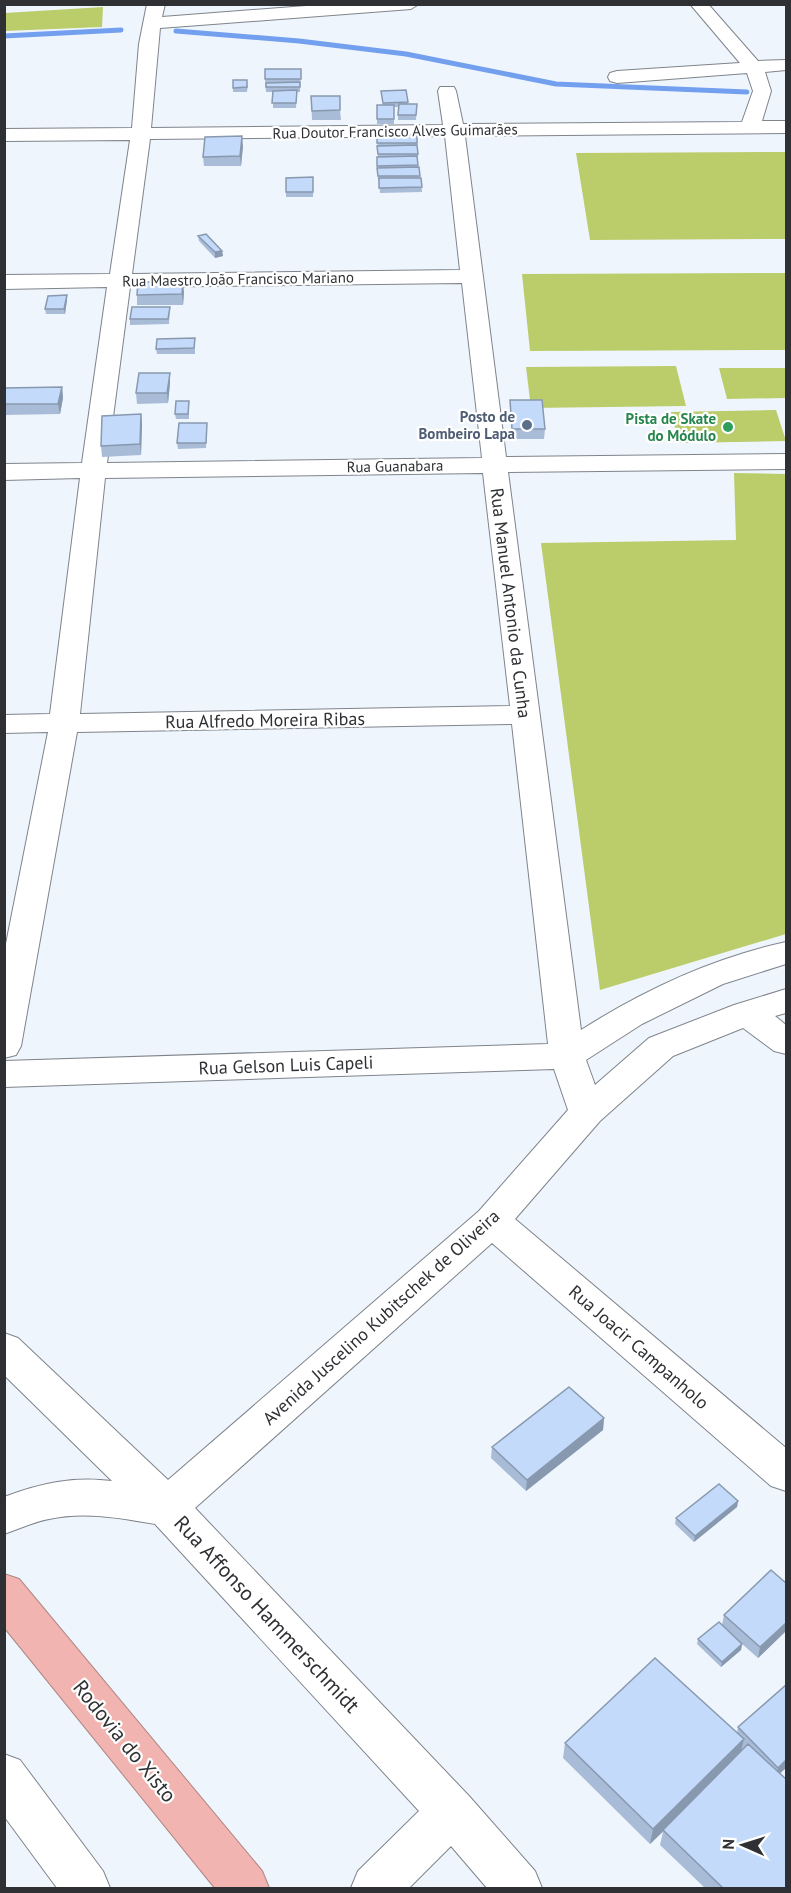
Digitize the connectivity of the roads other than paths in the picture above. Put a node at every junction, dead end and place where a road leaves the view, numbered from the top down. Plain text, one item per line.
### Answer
1 (411, 4) edge
2 (698, 4) edge
3 (155, 14) edge
4 (786, 65) edge
5 (754, 68) junction
6 (617, 77) dead end
7 (447, 91) dead end
8 (750, 127) junction
9 (786, 127) edge
10 (454, 130) junction
11 (141, 133) junction
12 (4, 135) edge
13 (471, 276) junction
14 (118, 280) junction
15 (4, 282) edge
16 (786, 461) edge
17 (494, 465) junction
18 (93, 471) junction
19 (4, 472) edge
20 (525, 715) junction
21 (64, 723) junction
22 (4, 724) edge
23 (786, 953) edge
24 (786, 1001) edge
25 (746, 1013) junction
26 (786, 1042) edge
27 (4, 1046) edge
28 (567, 1056) junction
29 (4, 1074) edge
30 (587, 1112) junction
31 (492, 1221) junction
32 (4, 1350) edge
33 (786, 1473) edge
34 (167, 1507) junction
35 (4, 1516) edge
36 (4, 1593) edge
37 (4, 1776) edge
38 (452, 1812) junction
39 (87, 1888) edge
40 (246, 1888) edge
41 (375, 1888) edge
42 (518, 1888) edge

1 - 3 street
2 - 5 street
3 - 11 street
4 - 5 street
5 - 6 street
5 - 8 street
7 - 10 street, Rua Manuel Antonio da Cunha
8 - 9 street, Rua Doutor Francisco Alves Guimarães
8 - 10 street, Rua Doutor Francisco Alves Guimarães
10 - 11 street, Rua Doutor Francisco Alves Guimarães
10 - 13 street, Rua Manuel Antonio da Cunha
11 - 12 street, Rua Doutor Francisco Alves Guimarães
11 - 14 street
13 - 14 street, Rua Maestro João Francisco Mariano
13 - 17 street, Rua Manuel Antonio da Cunha
14 - 15 street, Rua Maestro João Francisco Mariano
14 - 18 street
16 - 17 street, Rua Guanabara
17 - 18 street, Rua Guanabara
17 - 20 street, Rua Manuel Antonio da Cunha
18 - 19 street, Rua Guanabara
18 - 21 street
20 - 21 street, Rua Alfredo Moreira Ribas
20 - 28 street, Rua Manuel Antonio da Cunha
21 - 22 street, Rua Alfredo Moreira Ribas
21 - 27 street
23 - 28 street
24 - 25 street, Avenida Juscelino Kubitschek de Oliveira
25 - 26 street
25 - 30 street, Avenida Juscelino Kubitschek de Oliveira
28 - 29 street, Rua Gelson Luis Capeli
28 - 30 street, Rua Manuel Antonio da Cunha
30 - 31 street, Avenida Juscelino Kubitschek de Oliveira
31 - 33 street, Rua Joacir Campanholo
31 - 34 street, Avenida Juscelino Kubitschek de Oliveira
32 - 34 street, Rua Affonso Hammerschmidt
34 - 35 street
34 - 38 street, Rua Affonso Hammerschmidt
36 - 40 highway, Rodovia do Xisto
37 - 39 street
38 - 41 street
38 - 42 street, Rua Affonso Hammerschmidt

